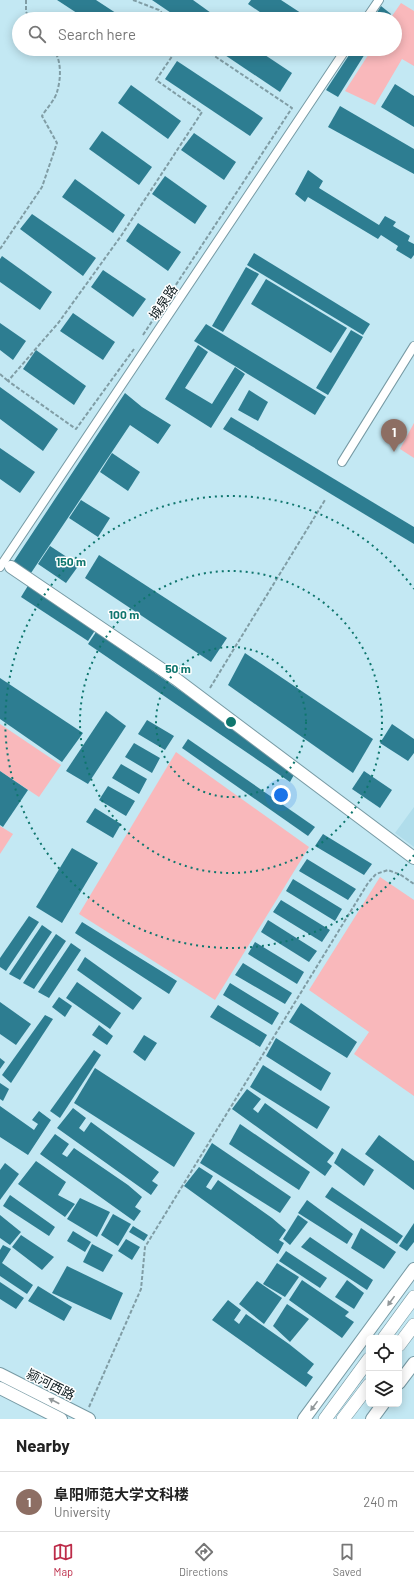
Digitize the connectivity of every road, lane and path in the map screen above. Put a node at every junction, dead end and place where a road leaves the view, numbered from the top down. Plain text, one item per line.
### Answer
1 (26, 0) edge
2 (133, 0) edge
3 (379, 0) edge
4 (26, 12) edge
5 (162, 12) edge
6 (371, 12) edge
7 (57, 56) edge
8 (172, 56) edge
9 (214, 56) edge
10 (341, 56) edge
11 (0, 249) edge
12 (142, 336) dead end
13 (414, 346) edge
14 (134, 349) dead end
15 (0, 374) edge
16 (8, 380) junction
17 (342, 462) dead end
18 (326, 500) dead end
19 (6, 567) edge
20 (210, 688) dead end
21 (414, 858) edge
22 (414, 884) edge
23 (414, 1269) edge
24 (414, 1297) edge
25 (414, 1325) edge
26 (386, 1335) edge
27 (402, 1341) edge
28 (366, 1363) edge
29 (414, 1363) edge
30 (0, 1374) edge
31 (402, 1379) edge
32 (0, 1388) edge
33 (366, 1389) edge
34 (382, 1407) edge
35 (87, 1418) edge
36 (61, 1419) edge
37 (304, 1419) edge
38 (325, 1419) edge
39 (343, 1419) edge
40 (372, 1419) edge

1 - 4 path
2 - 5 path
3 - 6 street
7 - 11 path
8 - 16 path
9 - 12 path
10 - 19 street, 城泉路
13 - 17 street
14 - 16 path
15 - 16 path
18 - 20 path
19 - 21 main road
22 - 35 path
23 -> 37 main road
24 - 26 main road
25 - 27 main road
28 - 38 main road
29 - 31 main road
35 -> 30 main road, 颍河西路
32 - 36 main road, 颍河西路
33 - 39 main road
34 - 40 main road

